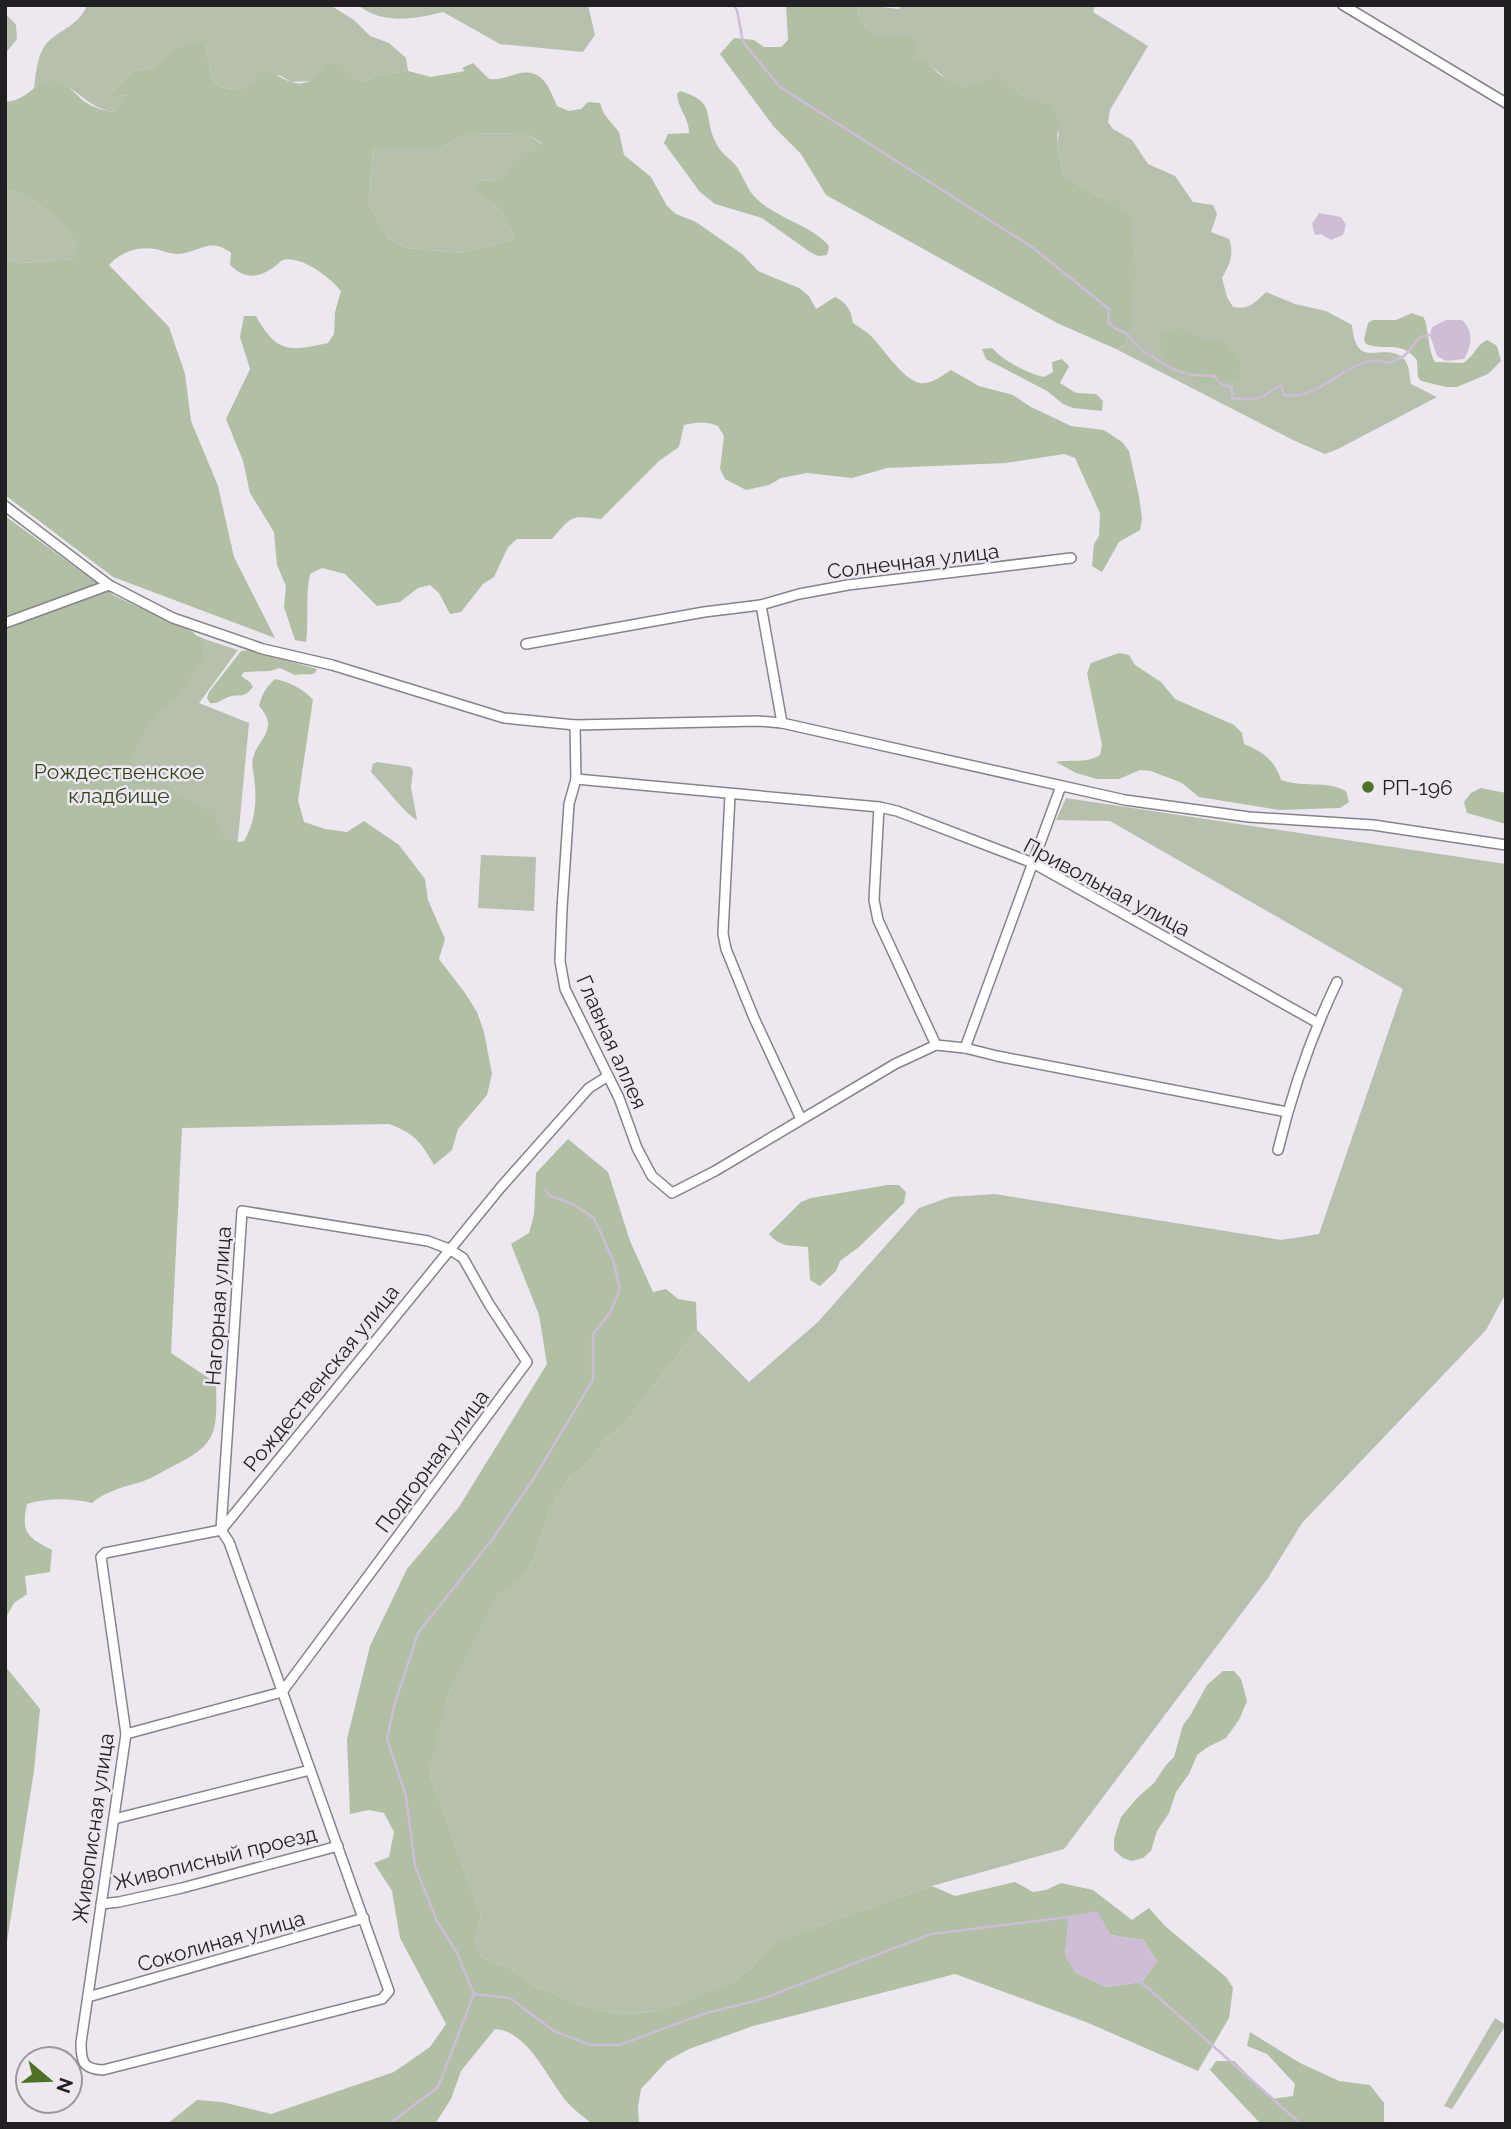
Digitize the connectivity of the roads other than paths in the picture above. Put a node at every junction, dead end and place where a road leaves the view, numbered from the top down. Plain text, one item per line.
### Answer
1 (1343, 5) edge
2 (1506, 103) edge
3 (5, 506) edge
4 (1071, 558) dead end
5 (109, 585) junction
6 (761, 605) junction
7 (5, 623) edge
8 (526, 644) dead end
9 (782, 723) junction
10 (575, 725) junction
11 (576, 779) junction
12 (1061, 786) junction
13 (730, 795) junction
14 (879, 807) junction
15 (1506, 845) edge
16 (1033, 863) junction
17 (1337, 982) dead end
18 (1318, 1023) junction
19 (936, 1045) junction
20 (965, 1048) junction
21 (608, 1076) junction
22 (1287, 1112) junction
23 (801, 1119) junction
24 (1278, 1150) dead end
25 (449, 1249) junction
26 (221, 1530) junction
27 (282, 1692) junction
28 (126, 1734) junction
29 (310, 1770) junction
30 (114, 1819) junction
31 (338, 1846) junction
32 (101, 1904) junction
33 (364, 1919) junction
34 (88, 1997) junction

1 - 2 street
3 - 5 street
4 - 6 street, Солнечная улица
5 - 7 street
5 - 10 street
6 - 8 street, Солнечная улица
6 - 9 street
9 - 10 street
9 - 12 street
10 - 11 street, Главная аллея
11 - 13 street, Привольная улица
11 - 21 street, Главная аллея
12 - 15 street
12 - 16 street
13 - 14 street, Привольная улица
13 - 23 street
14 - 16 street, Привольная улица
14 - 19 street
16 - 18 street, Привольная улица
16 - 20 street
17 - 18 street
18 - 22 street
19 - 20 street
19 - 23 street
20 - 22 street
21 - 23 street, Главная аллея
21 - 25 street, Рождественская улица
22 - 24 street
25 - 26 street, Рождественская улица
25 - 26 street, Нагорная улица
25 - 27 street, Подгорная улица
26 - 27 street
26 - 28 street, Живописная улица
27 - 28 street
27 - 29 street
28 - 30 street, Живописная улица
29 - 30 street
29 - 31 street
30 - 32 street, Живописная улица
31 - 32 street, Живописный проезд
31 - 33 street
32 - 34 street, Живописная улица
33 - 34 street, Соколиная улица
33 - 34 street, Живописная улица

